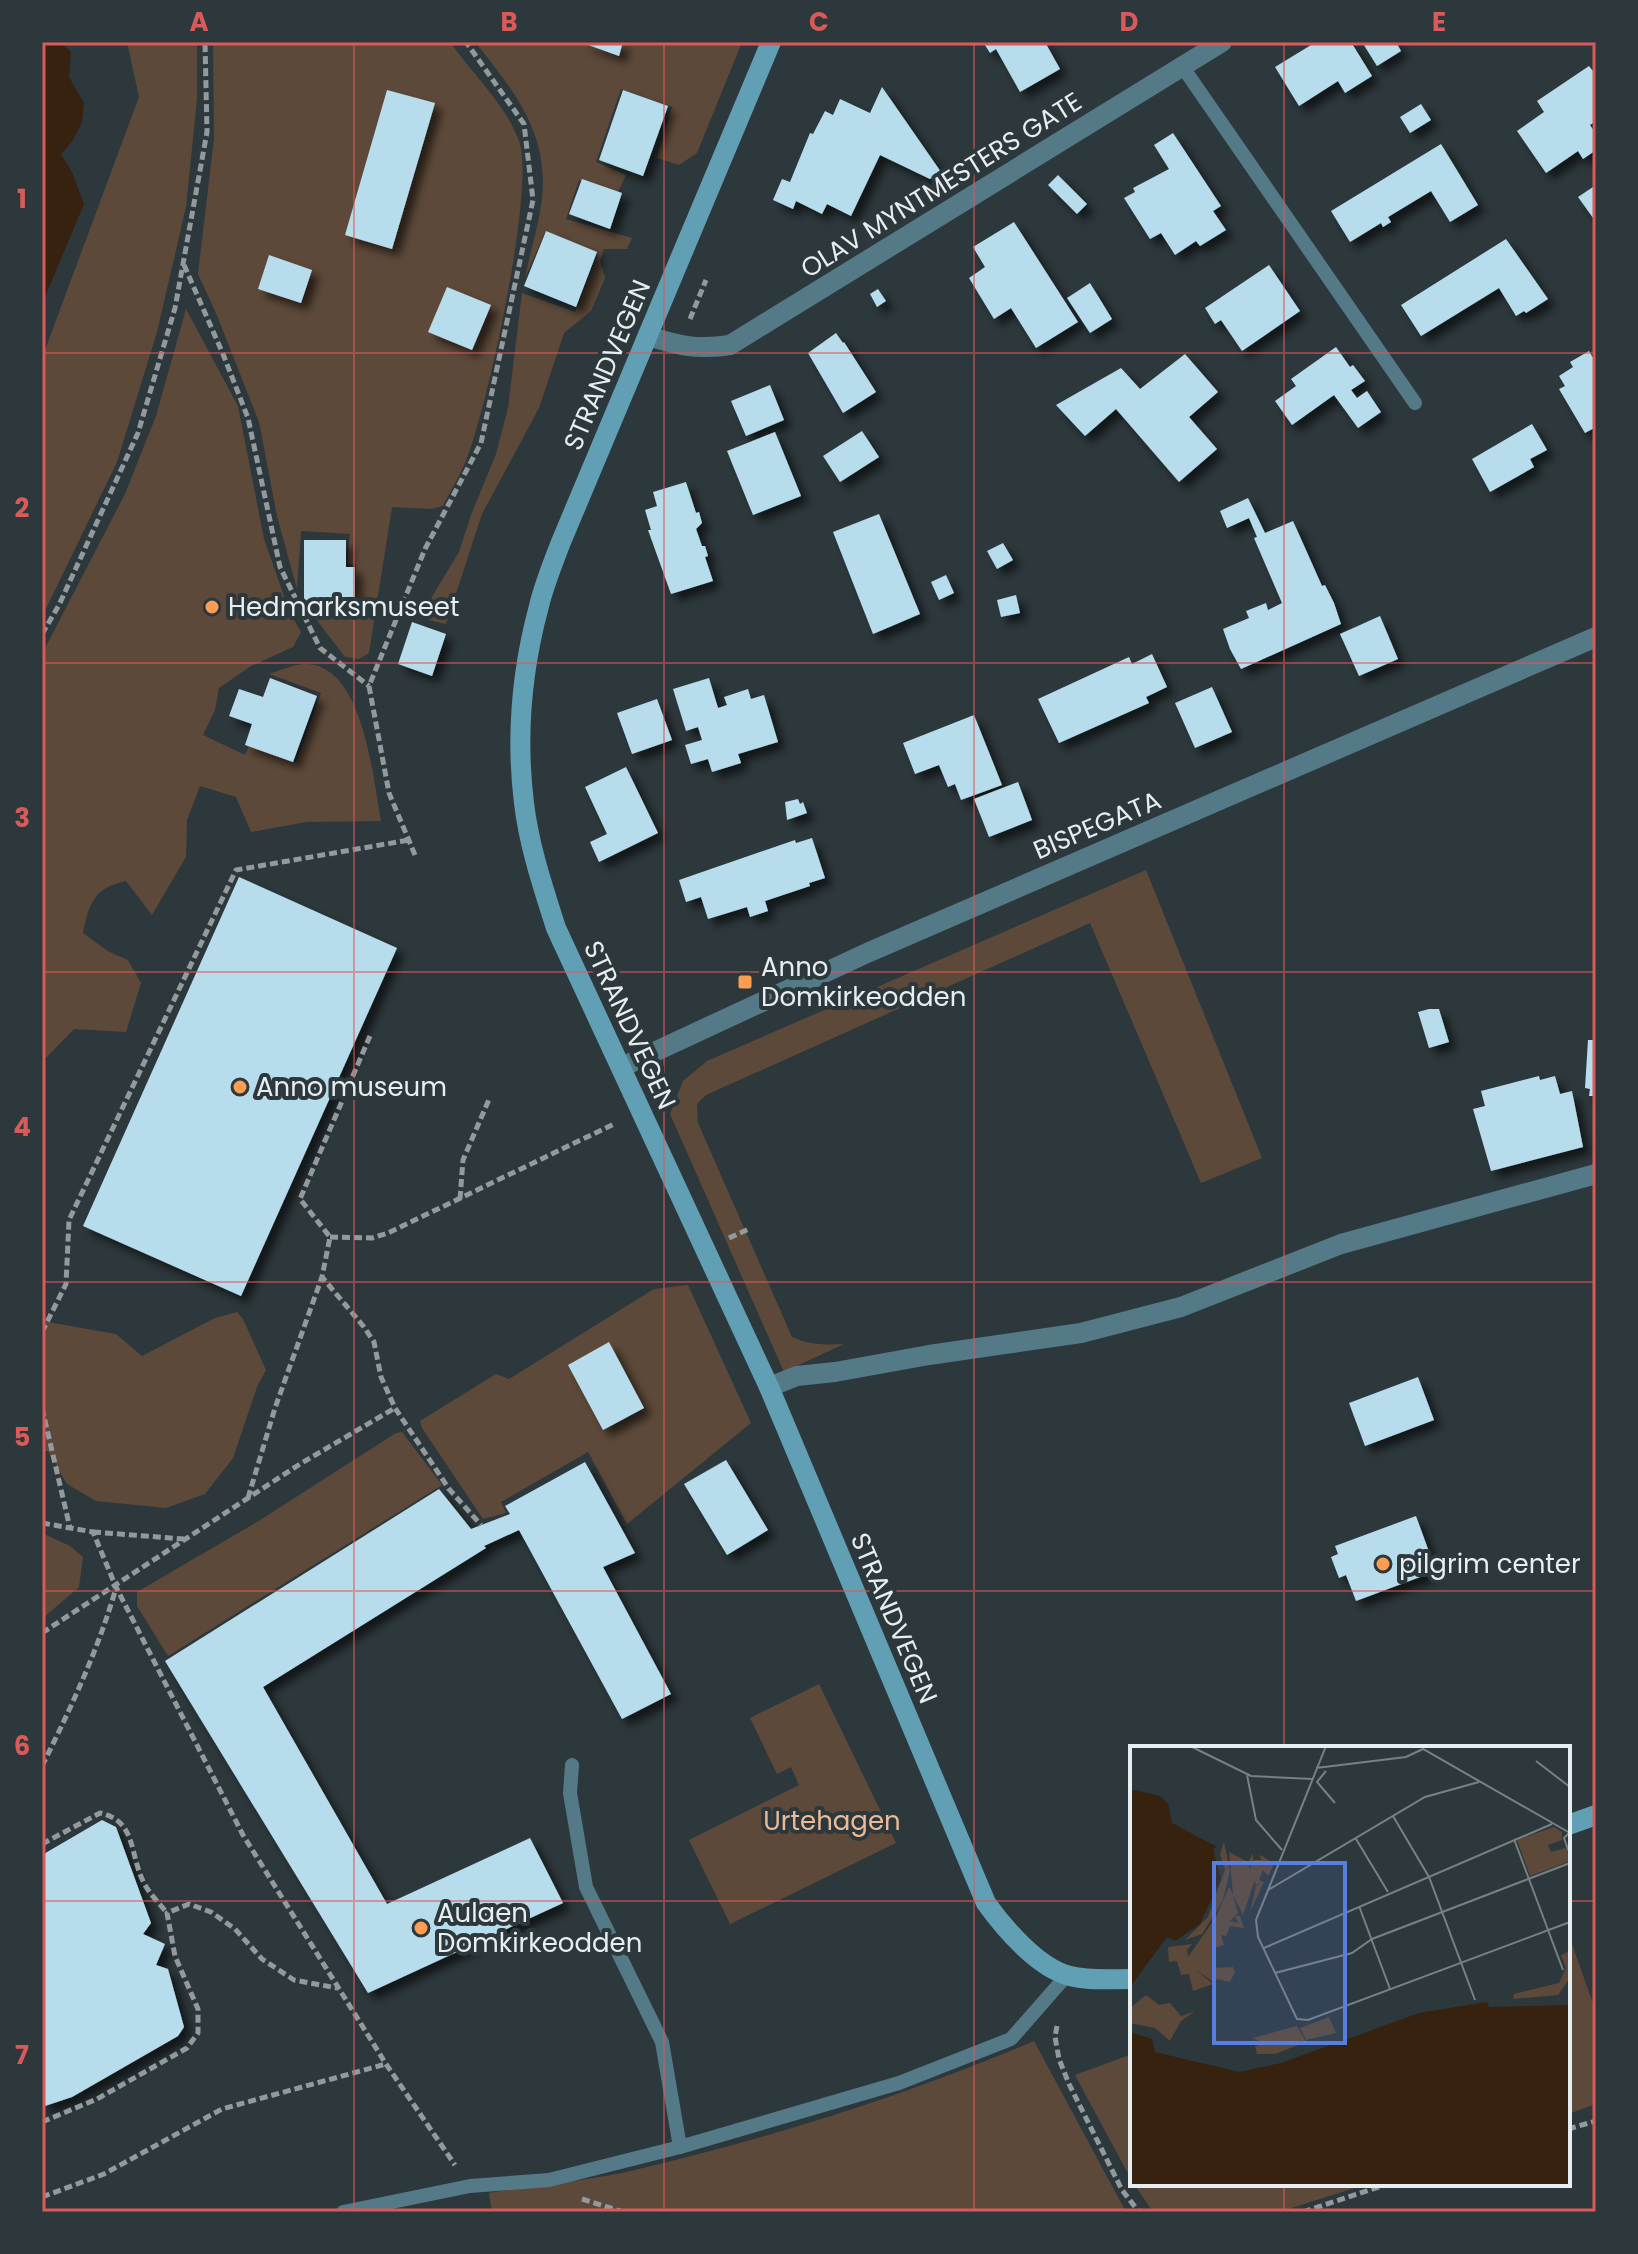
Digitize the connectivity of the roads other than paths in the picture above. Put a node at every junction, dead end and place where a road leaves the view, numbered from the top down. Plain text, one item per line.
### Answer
1 (771, 42) edge
2 (1222, 42) edge
3 (1182, 66) junction
4 (648, 336) junction
5 (1415, 403) dead end
6 (1596, 637) edge
7 (622, 1067) junction
8 (1596, 1174) edge
9 (769, 1387) junction
10 (572, 1765) dead end
11 (1596, 1815) edge
12 (1570, 1824) edge
13 (1067, 1975) junction
14 (1130, 1979) edge
15 (680, 2147) junction
16 (343, 2212) edge

1 - 4 main road, STRANDVEGEN
2 - 3 street, OLAV MYNTMESTERS GATE
3 - 4 street, OLAV MYNTMESTERS GATE
3 - 5 lane
4 - 7 main road, STRANDVEGEN
6 - 7 street, BISPEGATA
7 - 9 main road, STRANDVEGEN
8 - 9 street
9 - 13 main road, STRANDVEGEN
10 - 15 lane
11 - 12 main road
13 - 14 main road
13 - 15 lane
15 - 16 lane

